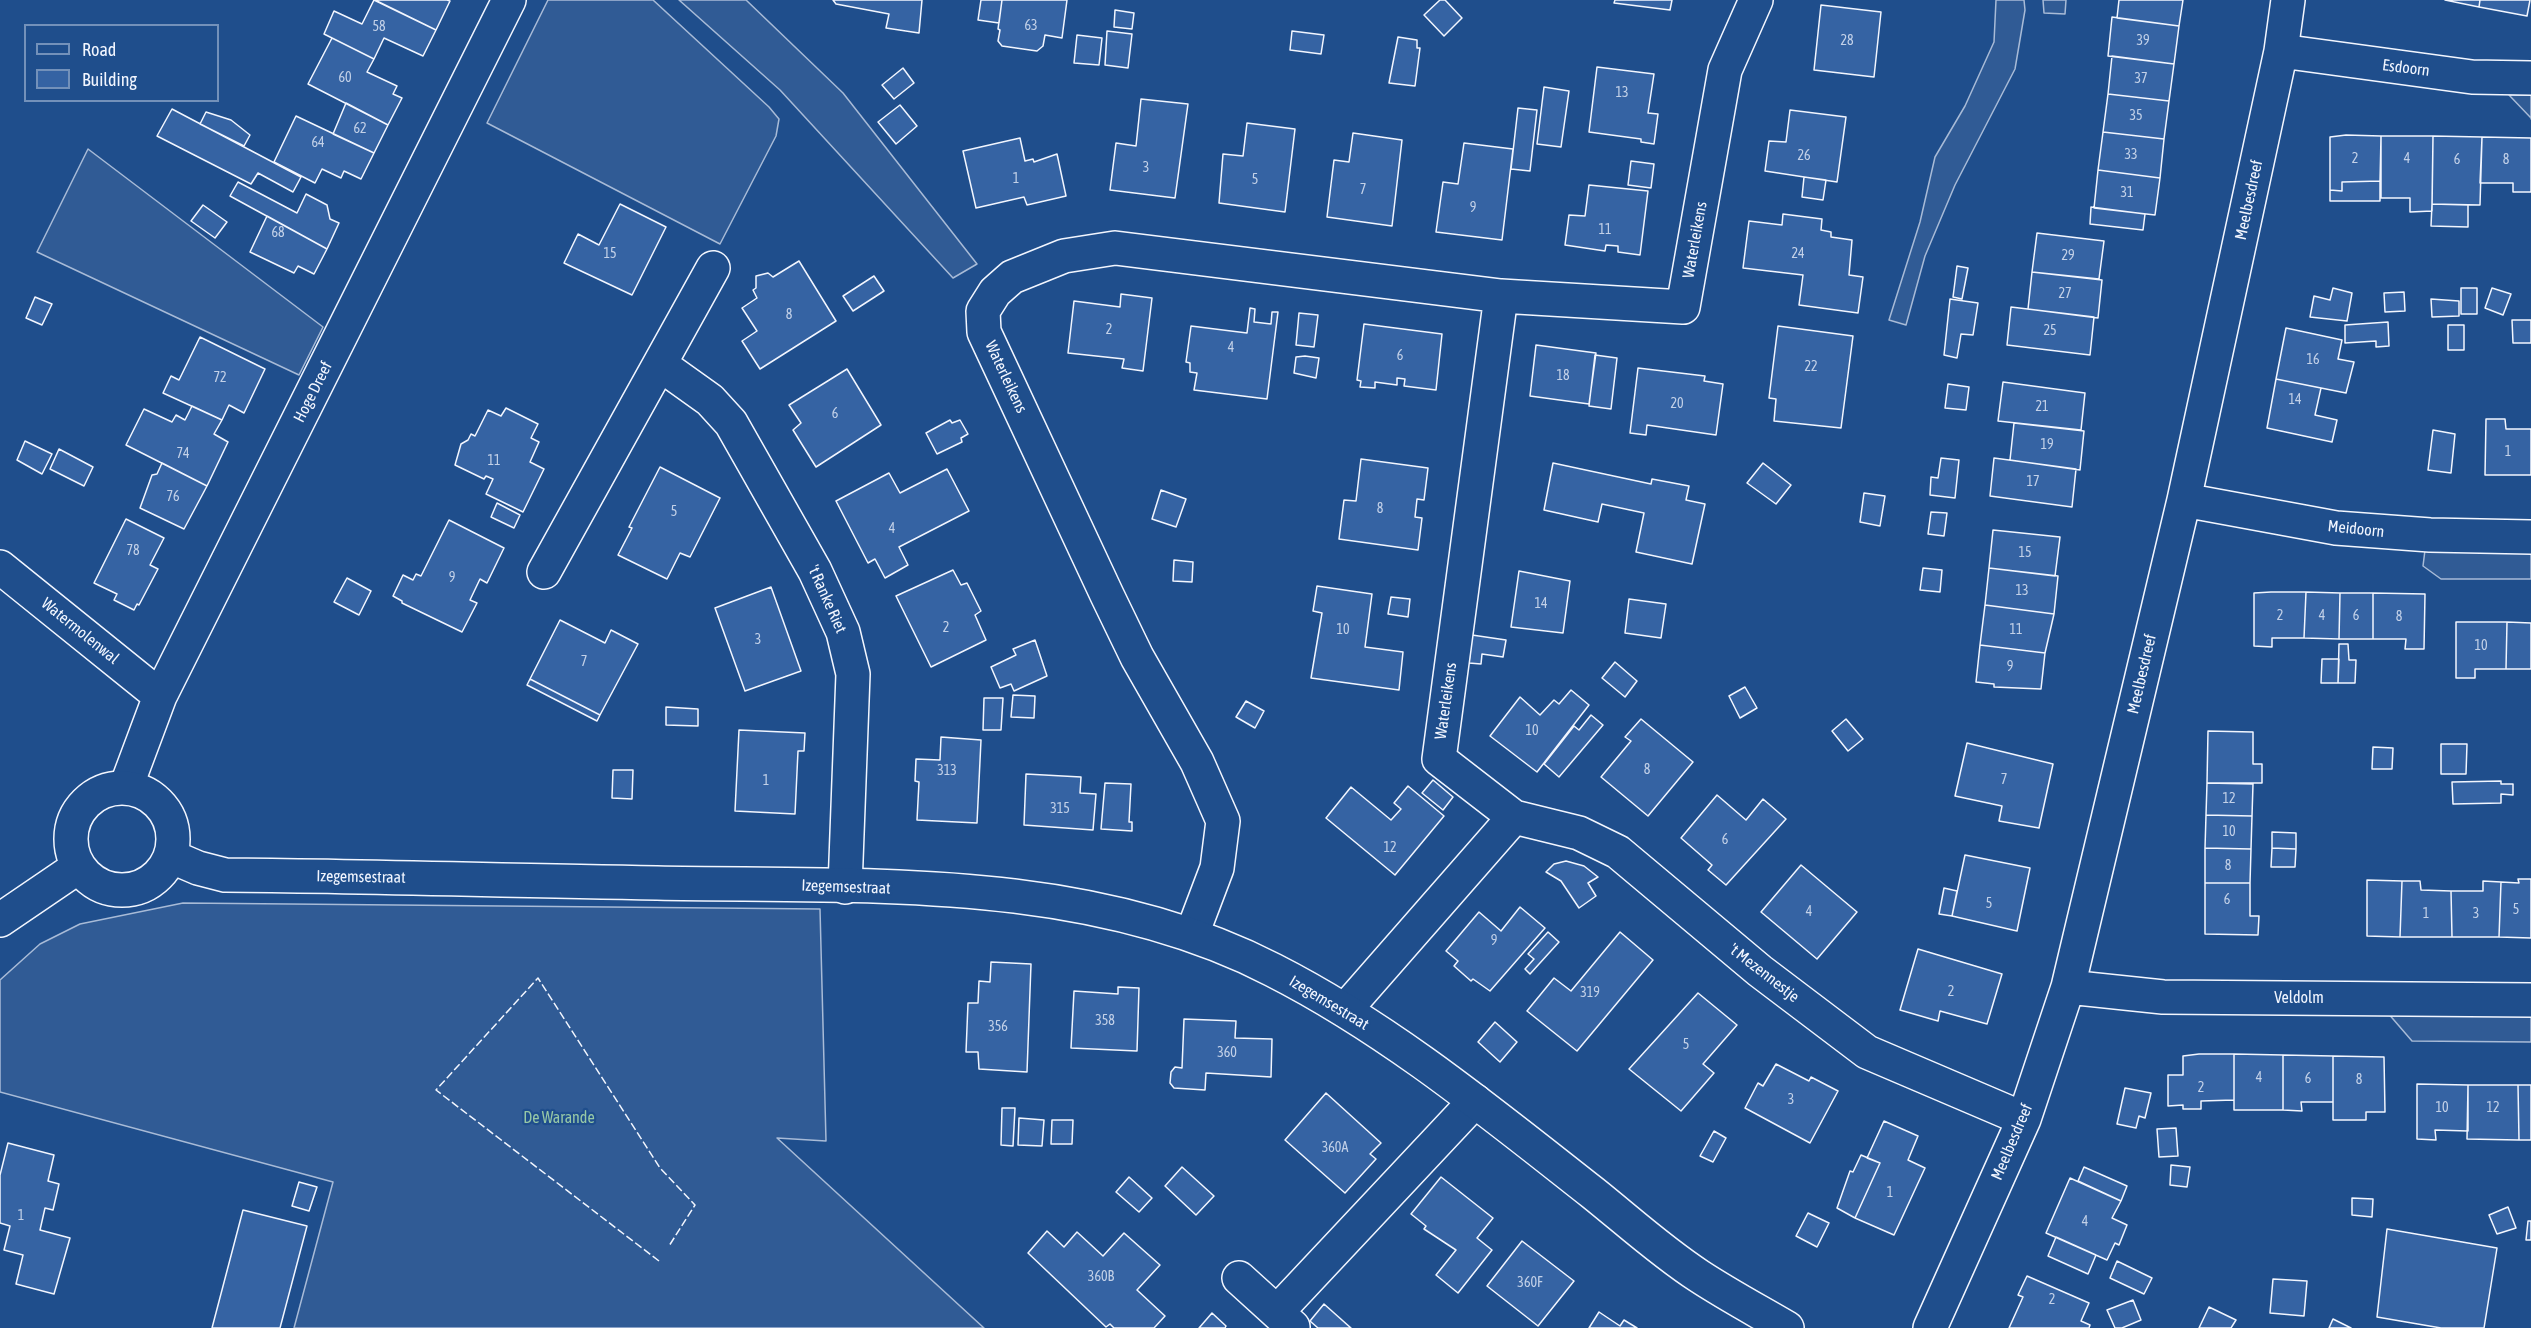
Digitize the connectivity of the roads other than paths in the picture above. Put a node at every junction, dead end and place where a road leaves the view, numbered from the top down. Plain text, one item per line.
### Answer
1 (509, 0) edge
2 (1756, 0) edge
3 (2288, 0) edge
4 (2281, 51) junction
5 (2531, 78) edge
6 (713, 268) dead end
7 (1502, 296) junction
8 (661, 365) junction
9 (2184, 500) junction
10 (2531, 537) edge
11 (0, 567) edge
12 (544, 572) dead end
13 (160, 696) junction
14 (126, 788) junction
15 (1514, 817) junction
16 (171, 855) junction
17 (78, 867) junction
18 (845, 886) junction
19 (0, 920) edge
20 (1192, 934) junction
21 (2068, 987) junction
22 (2531, 1000) edge
23 (1345, 1010) junction
24 (1475, 1101) junction
25 (2024, 1119) junction
26 (1239, 1278) dead end
27 (1285, 1320) edge
28 (1787, 1328) edge
29 (1930, 1328) edge

1 - 13 street, Hoge Dreef
2 - 7 street, Waterleikens
3 - 4 street, Meelbesdreef
4 - 5 street, Esdoorn
4 - 9 street, Meelbesdreef
6 - 8 street
7 - 15 street, Waterleikens
7 - 20 street, Waterleikens
8 - 12 street
8 - 18 street, 't Ranke Riet
9 - 10 street, Meidoorn
9 - 21 street, Meelbesdreef
11 - 13 street, Watermolenwal
13 - 14 street, Hoge Dreef
14 - 16 street
14 - 17 street
15 - 23 street
15 - 25 street, 't Mezennestje
16 - 17 street
16 - 18 street, Izegemsestraat
17 - 19 street
18 - 20 street, Izegemsestraat
20 - 23 street, Izegemsestraat
21 - 22 street, Veldolm
21 - 25 street, Meelbesdreef
23 - 24 street, Izegemsestraat
24 - 27 street
24 - 28 street, Izegemsestraat
25 - 29 street, Meelbesdreef
26 - 27 street

